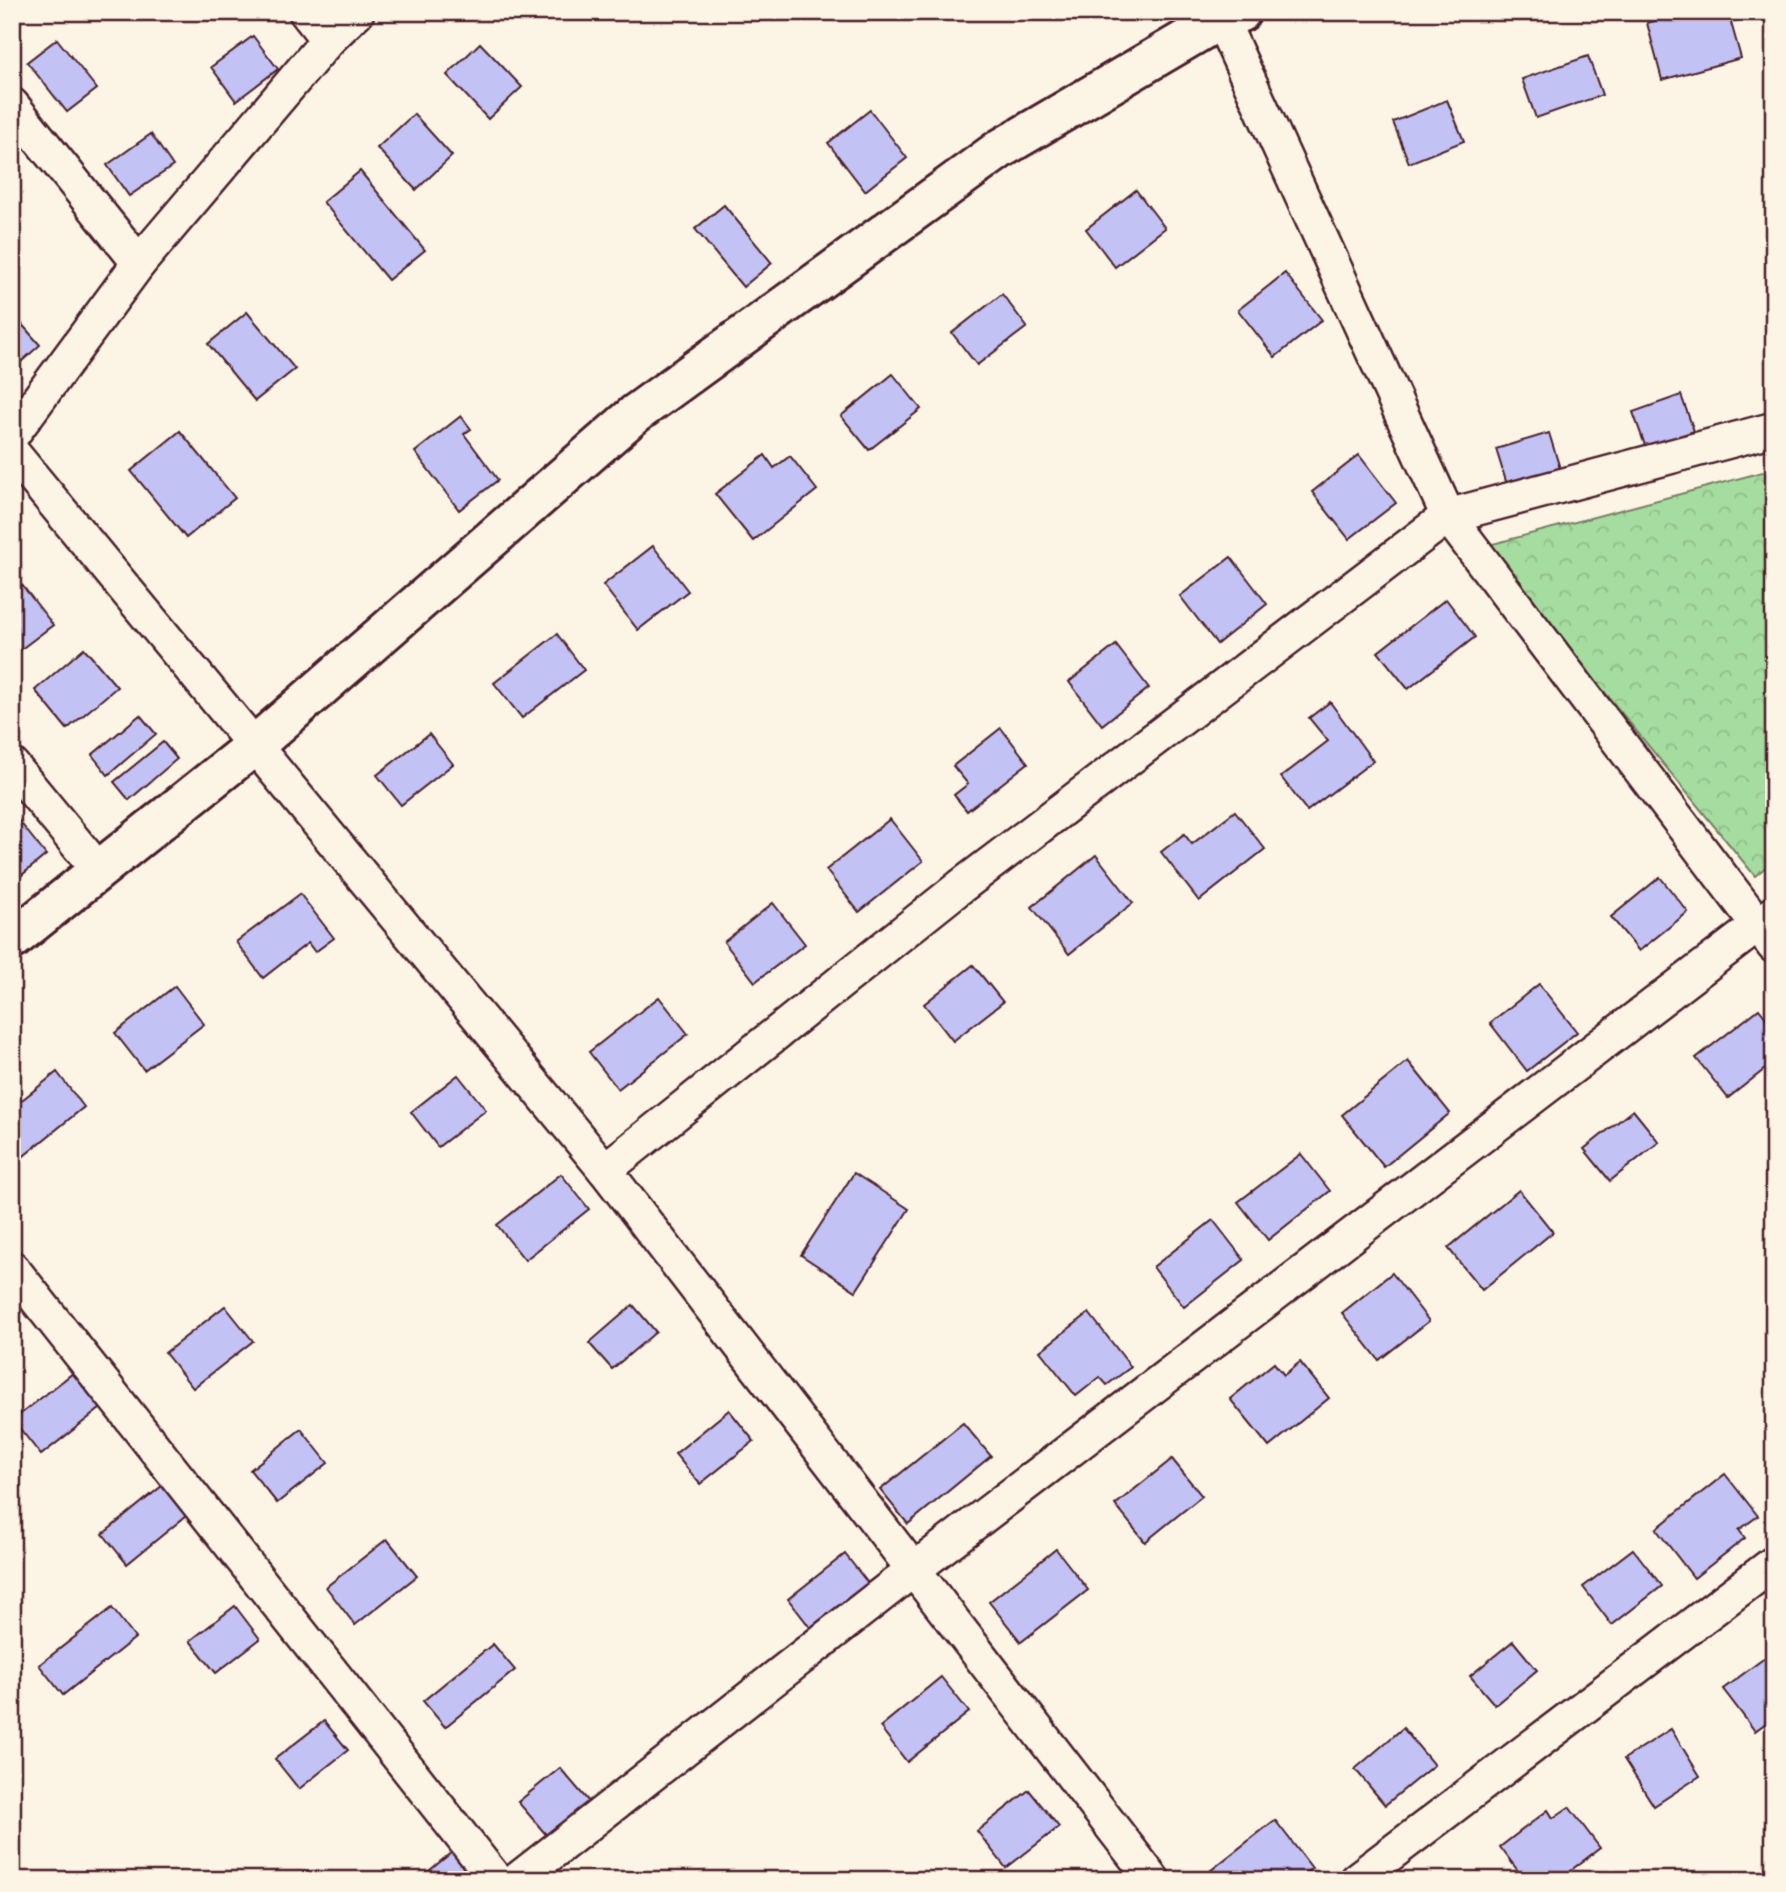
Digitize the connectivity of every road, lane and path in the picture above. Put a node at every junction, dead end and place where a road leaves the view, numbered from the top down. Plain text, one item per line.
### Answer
1 (306, 12) edge
2 (357, 12) edge
3 (1231, 15) edge
4 (328, 40) junction
5 (12, 106) edge
6 (139, 263) junction
7 (1774, 429) edge
8 (12, 435) edge
9 (12, 452) edge
10 (1448, 516) junction
11 (255, 745) junction
12 (12, 765) edge
13 (100, 872) junction
14 (1769, 929) edge
15 (12, 940) edge
16 (605, 1170) junction
17 (12, 1268) edge
18 (1774, 1563) edge
19 (913, 1570) junction
20 (496, 1880) edge
21 (517, 1880) edge
22 (1153, 1880) edge
23 (1356, 1880) edge

1 - 4 street
2 - 4 street
3 - 10 street
3 - 11 street
4 - 6 street
5 - 6 street
6 - 8 street
7 - 10 street
9 - 11 street
10 - 14 street
10 - 16 street
11 - 13 street
11 - 16 street
12 - 13 street
13 - 15 street
14 - 19 street
16 - 19 street
17 - 20 street
18 - 23 street
19 - 21 street
19 - 22 street

